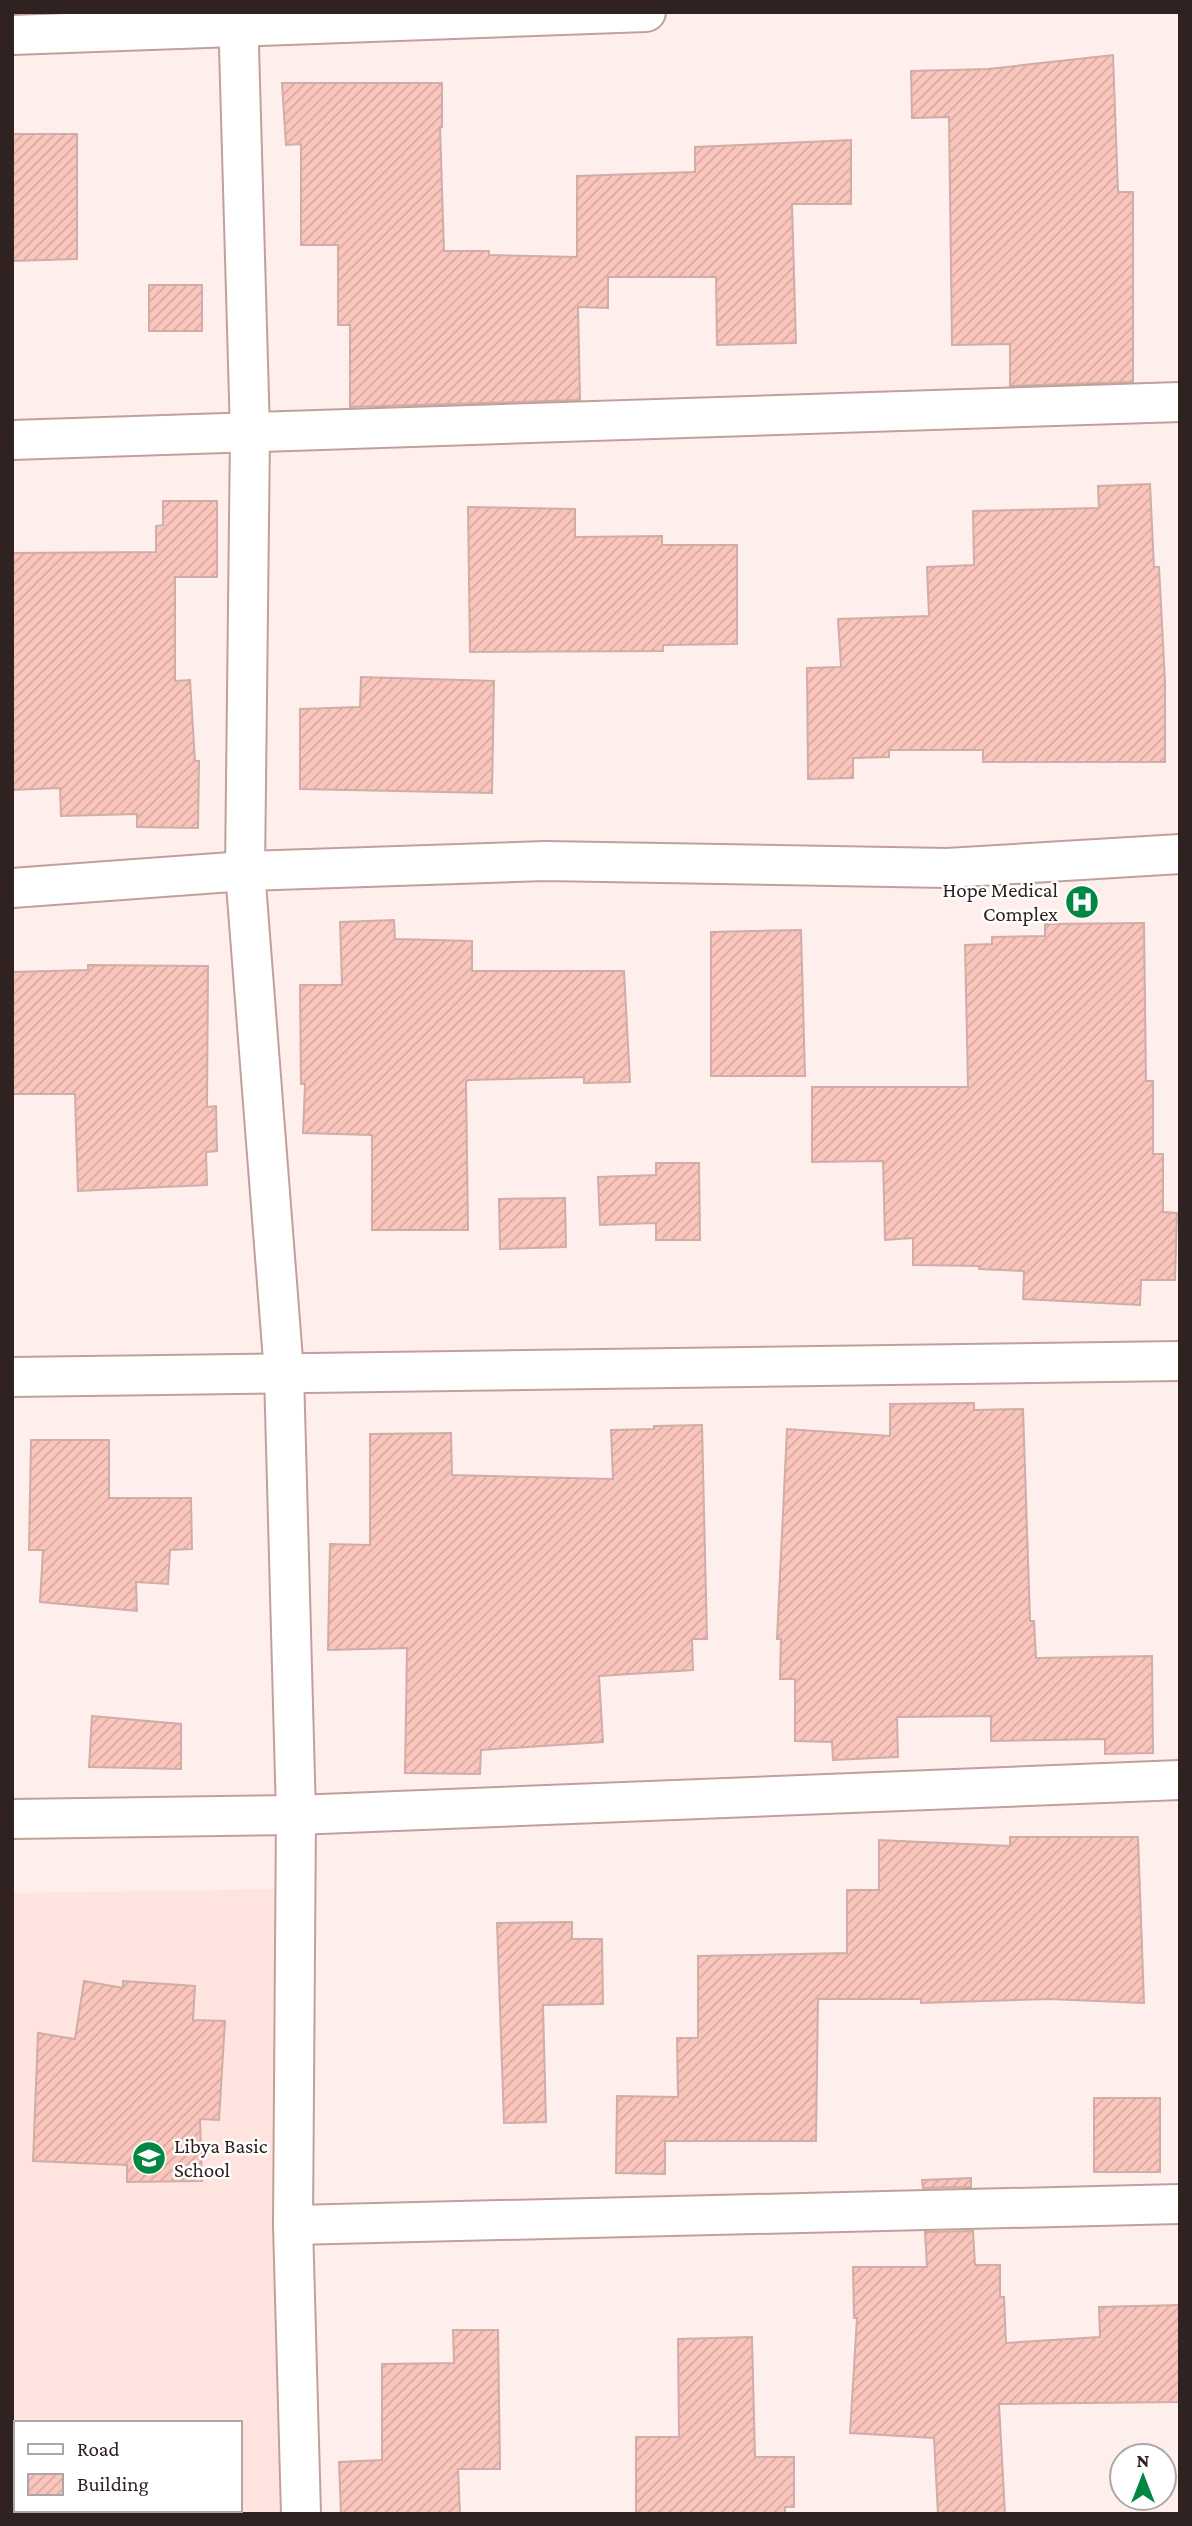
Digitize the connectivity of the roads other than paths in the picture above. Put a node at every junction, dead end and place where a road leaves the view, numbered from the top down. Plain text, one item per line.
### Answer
1 (646, 12) edge
2 (238, 20) edge
3 (12, 35) edge
4 (1180, 402) edge
5 (250, 433) junction
6 (12, 440) edge
7 (1180, 855) edge
8 (244, 871) junction
9 (12, 888) edge
10 (1180, 1361) edge
11 (284, 1373) junction
12 (12, 1377) edge
13 (1180, 1780) edge
14 (296, 1815) junction
15 (12, 1819) edge
16 (1180, 2204) edge
17 (293, 2225) junction
18 (301, 2514) edge

1 - 2 street
2 - 3 street
2 - 5 street
4 - 5 street
5 - 6 street
5 - 8 street
7 - 8 street
8 - 9 street
8 - 11 street
10 - 11 street
11 - 12 street
11 - 14 street
13 - 14 street
14 - 15 street
14 - 17 street
16 - 17 street
17 - 18 street

